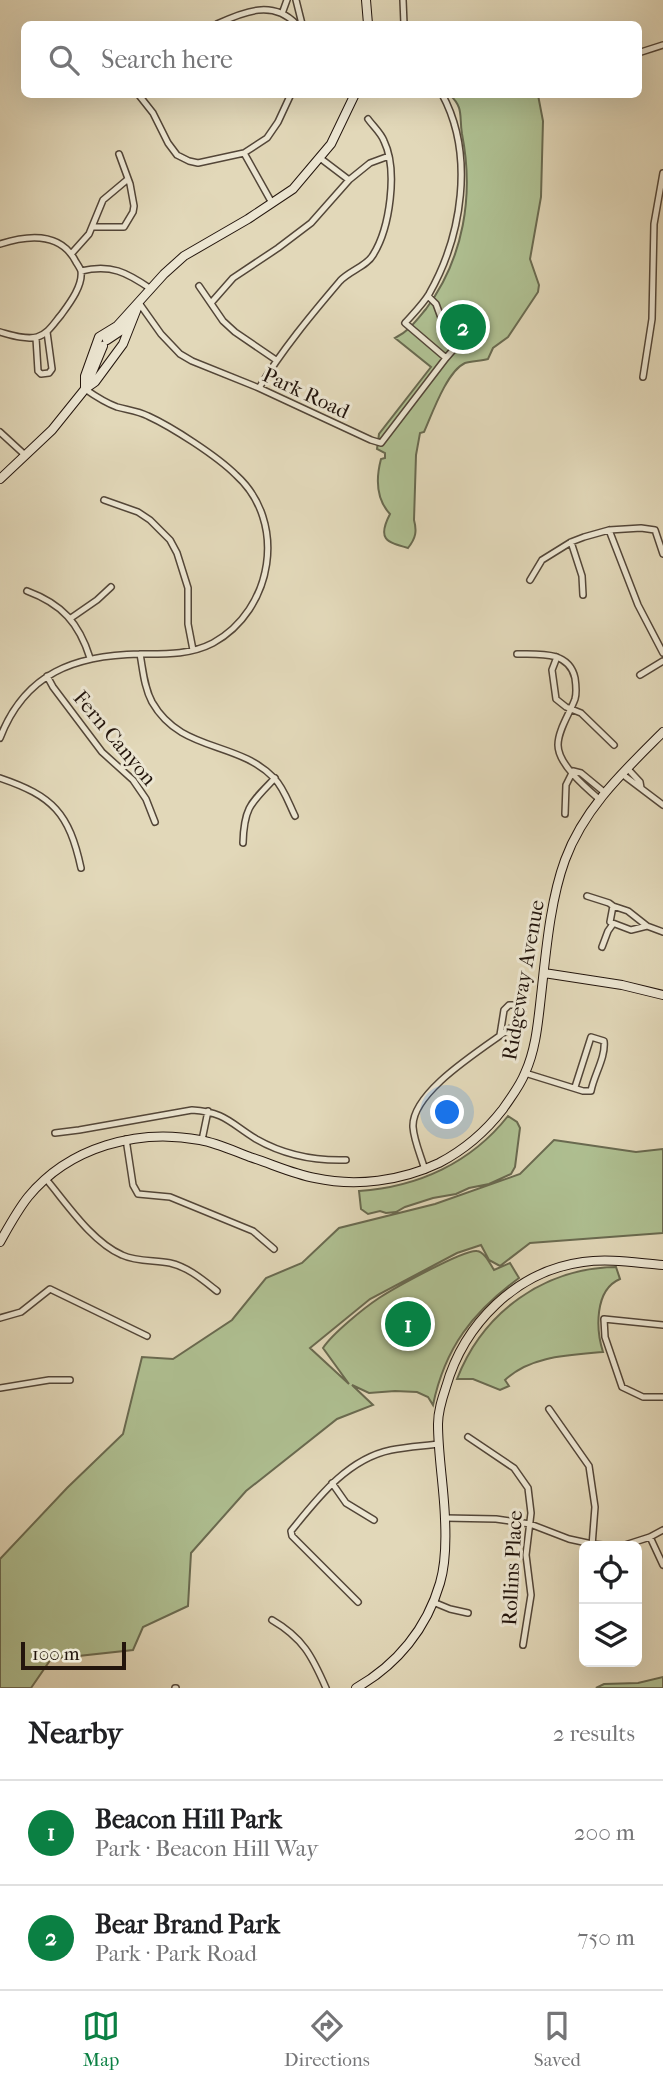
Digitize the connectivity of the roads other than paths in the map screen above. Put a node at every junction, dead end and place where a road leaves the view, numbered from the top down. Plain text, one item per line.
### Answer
1 (286, 0) edge
2 (296, 0) edge
3 (366, 0) edge
4 (403, 0) edge
5 (283, 11) junction
6 (225, 21) edge
7 (293, 21) edge
8 (301, 21) edge
9 (368, 21) edge
10 (404, 21) edge
11 (663, 45) edge
12 (642, 52) edge
13 (141, 98) edge
14 (289, 98) edge
15 (353, 98) edge
16 (444, 98) edge
17 (368, 119) dead end
18 (244, 153) junction
19 (119, 154) dead end
20 (389, 156) junction
21 (320, 158) junction
22 (663, 173) edge
23 (128, 179) junction
24 (349, 180) junction
25 (272, 203) junction
26 (93, 227) junction
27 (0, 244) edge
28 (72, 253) junction
29 (81, 271) junction
30 (199, 286) dead end
31 (151, 289) junction
32 (428, 296) junction
33 (139, 303) junction
34 (211, 303) junction
35 (129, 314) junction
36 (0, 332) edge
37 (47, 332) junction
38 (36, 338) junction
39 (101, 346) junction
40 (114, 358) junction
41 (446, 358) junction
42 (276, 360) junction
43 (643, 377) dead end
44 (259, 388) junction
45 (85, 389) junction
46 (0, 432) edge
47 (24, 455) junction
48 (0, 480) edge
49 (104, 500) dead end
50 (609, 530) junction
51 (571, 542) junction
52 (663, 554) edge
53 (530, 580) dead end
54 (111, 587) dead end
55 (27, 591) dead end
56 (583, 596) dead end
57 (71, 618) junction
58 (192, 650) junction
59 (663, 653) edge
60 (140, 654) junction
61 (517, 654) dead end
62 (557, 657) junction
63 (90, 658) junction
64 (663, 662) edge
65 (640, 675) dead end
66 (47, 676) junction
67 (570, 709) junction
68 (663, 732) edge
69 (0, 738) edge
70 (614, 745) dead end
71 (573, 771) junction
72 (624, 771) junction
73 (0, 778) edge
74 (275, 778) junction
75 (602, 796) junction
76 (663, 805) edge
77 (565, 814) dead end
78 (295, 816) dead end
79 (155, 822) dead end
80 (243, 843) dead end
81 (81, 868) dead end
82 (587, 896) dead end
83 (613, 906) junction
84 (613, 924) junction
85 (647, 926) junction
86 (663, 932) edge
87 (601, 947) dead end
88 (544, 973) junction
89 (663, 995) edge
90 (500, 1035) junction
91 (525, 1073) junction
92 (575, 1087) junction
93 (208, 1111) junction
94 (55, 1132) dead end
95 (126, 1139) junction
96 (202, 1140) junction
97 (346, 1160) dead end
98 (425, 1170) junction
99 (46, 1179) junction
100 (0, 1242) edge
101 (274, 1249) dead end
102 (663, 1265) edge
103 (216, 1291) dead end
104 (0, 1318) edge
105 (663, 1325) edge
106 (147, 1336) dead end
107 (70, 1380) dead end
108 (0, 1388) edge
109 (663, 1397) edge
110 (549, 1409) dead end
111 (468, 1437) dead end
112 (439, 1444) junction
113 (332, 1483) junction
114 (445, 1518) junction
115 (374, 1520) dead end
116 (530, 1524) junction
117 (663, 1530) edge
118 (650, 1537) junction
119 (592, 1541) edge
120 (638, 1541) edge
121 (579, 1542) edge
122 (663, 1565) edge
123 (358, 1602) dead end
124 (433, 1602) junction
125 (468, 1613) dead end
126 (272, 1620) dead end
127 (523, 1646) dead end
128 (326, 1688) edge
129 (356, 1688) edge

1 - 5 street
2 - 8 street
3 - 9 street
4 - 10 street
5 - 6 street
5 - 7 street
11 - 12 street
13 - 18 street
14 - 18 street
15 - 21 street
16 - 32 street
17 - 20 street
18 - 25 street
19 - 23 street
20 - 24 street
20 - 42 street
21 - 24 street
21 - 25 street
22 - 43 street
23 - 26 street
23 - 26 street
24 - 34 street
25 - 31 street
26 - 28 street
27 - 28 street
28 - 29 street
29 - 31 street
29 - 37 street
30 - 34 street
31 - 33 street
32 - 41 street
32 - 41 street
33 - 35 street
33 - 40 street
33 - 44 street, Park Road
34 - 42 street
35 - 39 street
35 - 39 street
36 - 38 street
37 - 38 street
37 - 38 street
39 - 40 street
39 - 45 street
40 - 45 street
41 - 44 street, Park Road
42 - 44 street
45 - 47 street
45 - 58 street
46 - 47 street
47 - 48 street
49 - 58 street
50 - 51 street
50 - 52 street
50 - 59 street
51 - 53 street
51 - 56 street
54 - 57 street
55 - 57 street
57 - 63 street
58 - 60 street
60 - 63 street
60 - 74 street
61 - 62 street
62 - 67 street
62 - 67 street
63 - 66 street
64 - 65 street
66 - 69 street
66 - 79 street, Fern Canyon
67 - 70 street
67 - 71 street
68 - 72 street, Ridgeway Avenue
71 - 75 street
71 - 77 street
72 - 75 street, Ridgeway Avenue
72 - 76 street
73 - 81 street
74 - 78 street
74 - 80 street
75 - 88 street, Ridgeway Avenue
82 - 83 street
83 - 84 street
83 - 85 street
84 - 85 street
84 - 87 street
85 - 86 street
88 - 89 street
88 - 91 street, Ridgeway Avenue
90 - 90 street
90 - 98 street
91 - 92 street
91 - 98 street, Ridgeway Avenue
92 - 92 street
93 - 94 street
93 - 96 street
93 - 97 street
95 - 96 street, Ridgeway Avenue
95 - 99 street, Ridgeway Avenue
95 - 101 street
96 - 98 street, Ridgeway Avenue
99 - 100 street, Ridgeway Avenue
99 - 103 street
102 - 112 street
104 - 106 street
105 - 109 street
107 - 108 street
110 - 119 street
111 - 116 street, Rollins Place
112 - 113 street
112 - 114 street
113 - 115 street
113 - 123 street
114 - 116 street
114 - 124 street
116 - 121 street
116 - 127 street, Rollins Place
117 - 118 street
118 - 120 street
118 - 122 street
124 - 125 street
124 - 129 street
126 - 128 street

